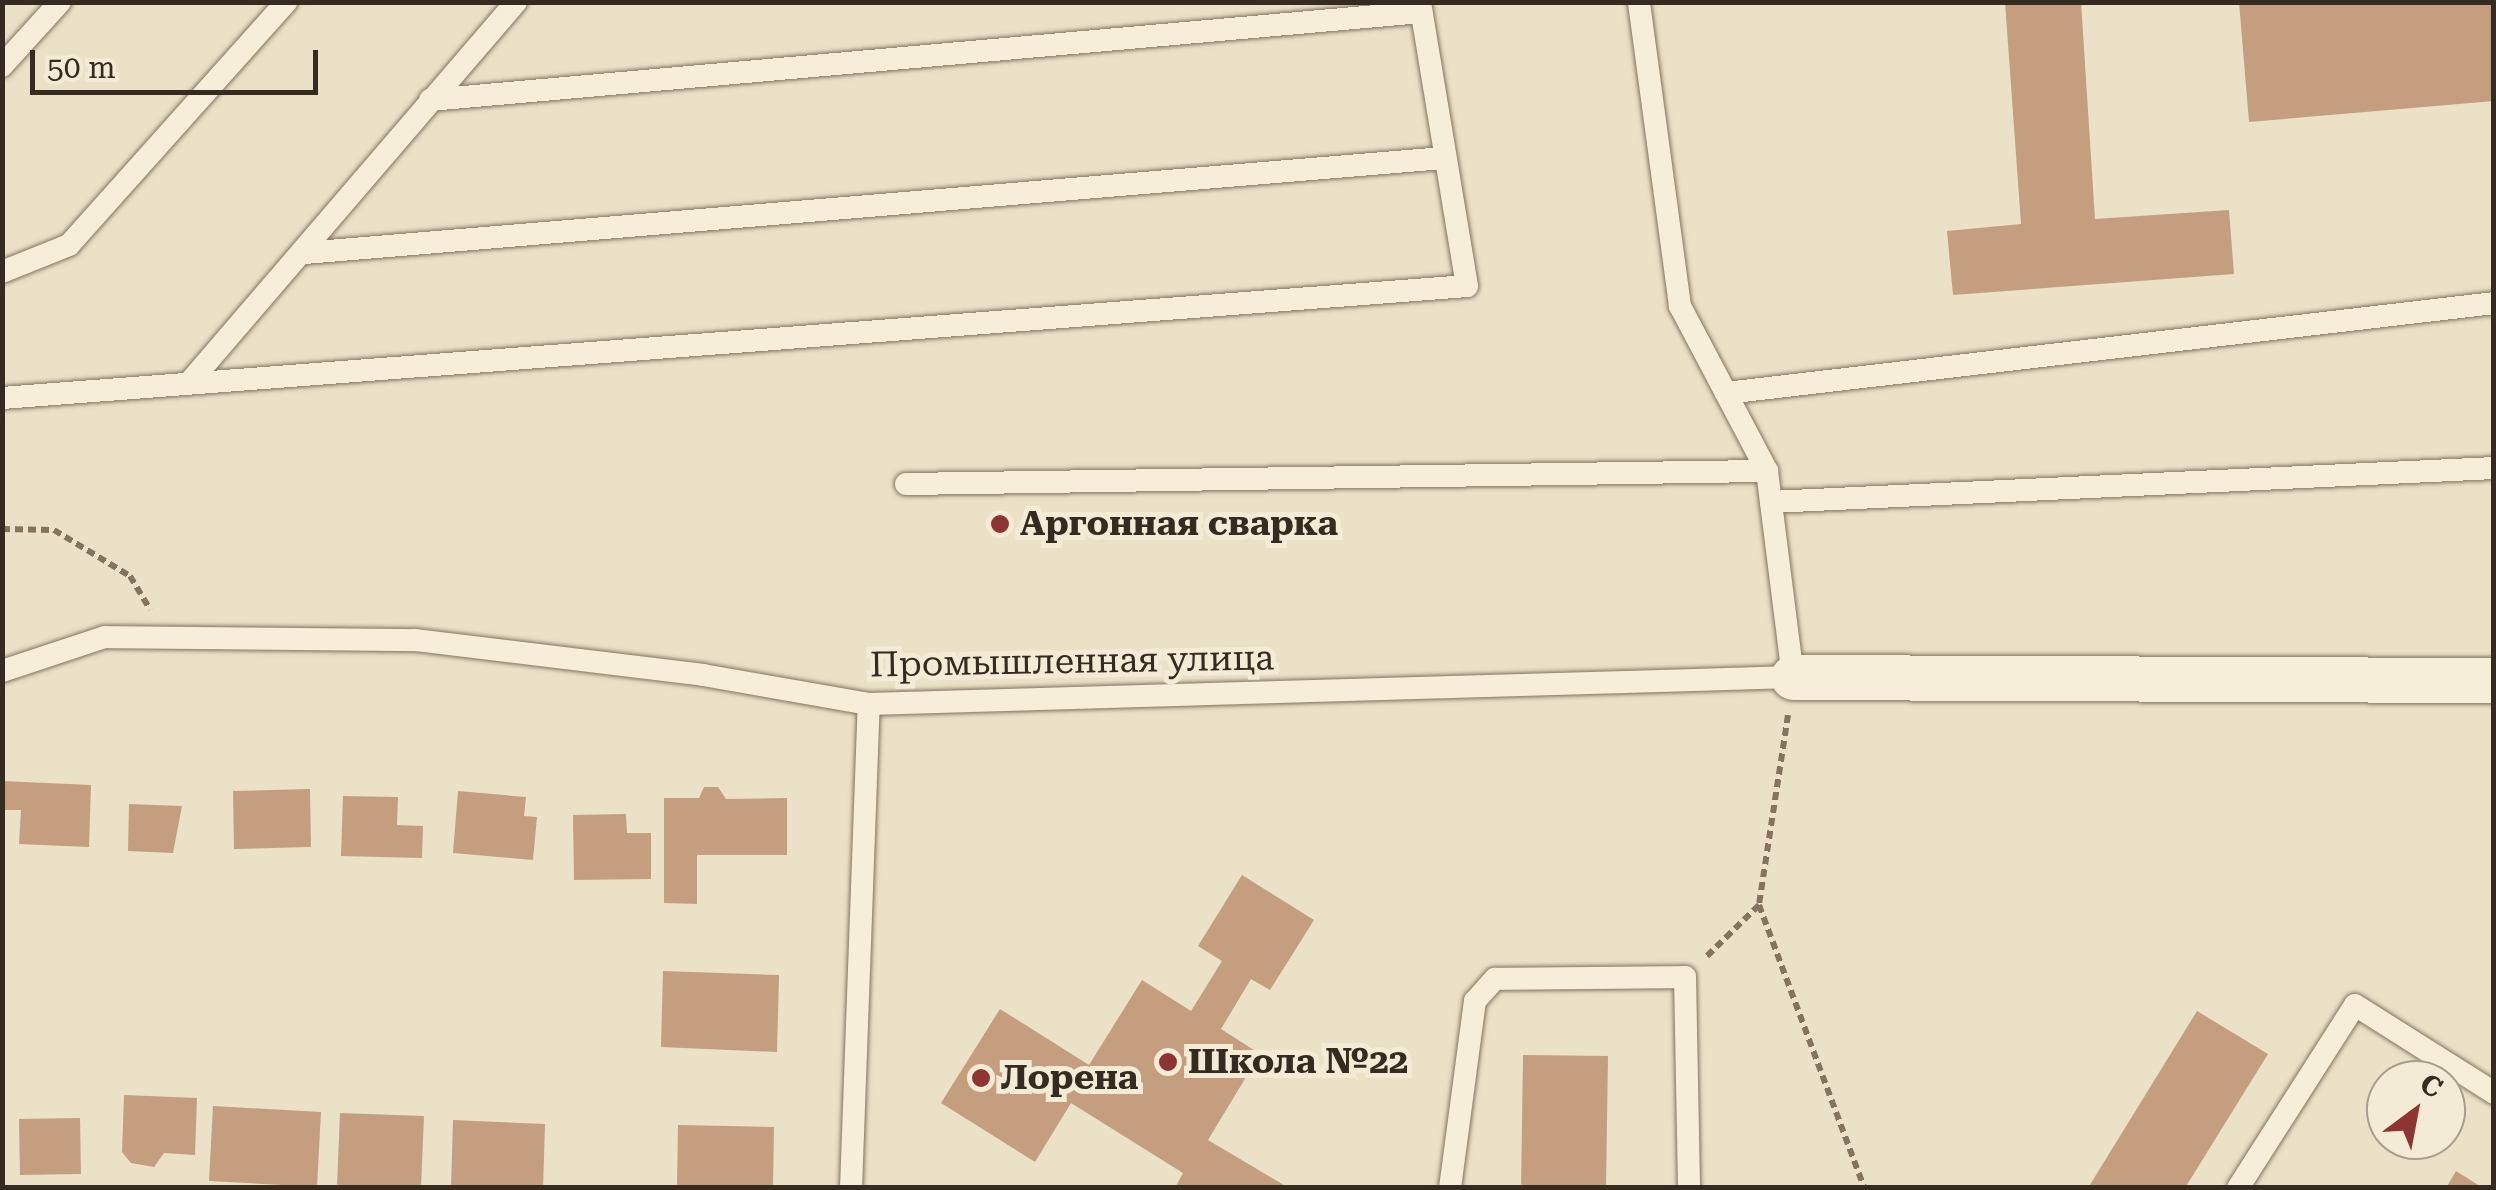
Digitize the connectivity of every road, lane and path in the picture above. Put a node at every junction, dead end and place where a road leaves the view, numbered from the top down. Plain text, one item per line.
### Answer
1 (60, 2) edge
2 (286, 2) edge
3 (516, 2) edge
4 (1639, 2) edge
5 (1420, 7) edge
6 (2, 66) edge
7 (430, 100) junction
8 (1443, 158) junction
9 (305, 253) junction
10 (2, 272) edge
11 (2494, 303) edge
12 (188, 383) junction
13 (1726, 394) junction
14 (2, 398) edge
15 (2494, 468) edge
16 (1768, 471) junction
17 (906, 484) dead end
18 (1771, 502) junction
19 (2, 529) edge
20 (166, 637) junction
21 (2, 671) edge
22 (1794, 677) junction
23 (2494, 680) edge
24 (869, 704) junction
25 (1759, 905) junction
26 (1685, 977) junction
27 (2494, 1093) edge
28 (850, 1188) edge
29 (1450, 1188) edge
30 (1689, 1188) edge
31 (1864, 1188) edge
32 (2238, 1188) edge

1 - 6 lane
2 - 10 lane
3 - 7 lane
4 - 13 lane
5 - 7 lane
5 - 8 lane
7 - 9 lane
8 - 9 lane
8 - 12 lane
9 - 12 lane
11 - 13 lane
12 - 14 lane
13 - 16 lane
15 - 18 lane
16 - 17 lane
16 - 18 lane
18 - 22 lane
19 - 20 path
20 - 21 lane, Промышленная улица
20 - 24 lane, Промышленная улица
22 - 23 street
22 - 24 lane, Промышленная улица
22 - 25 path
24 - 28 lane
25 - 26 path
25 - 31 path
26 - 29 lane
26 - 30 lane
27 - 32 lane

